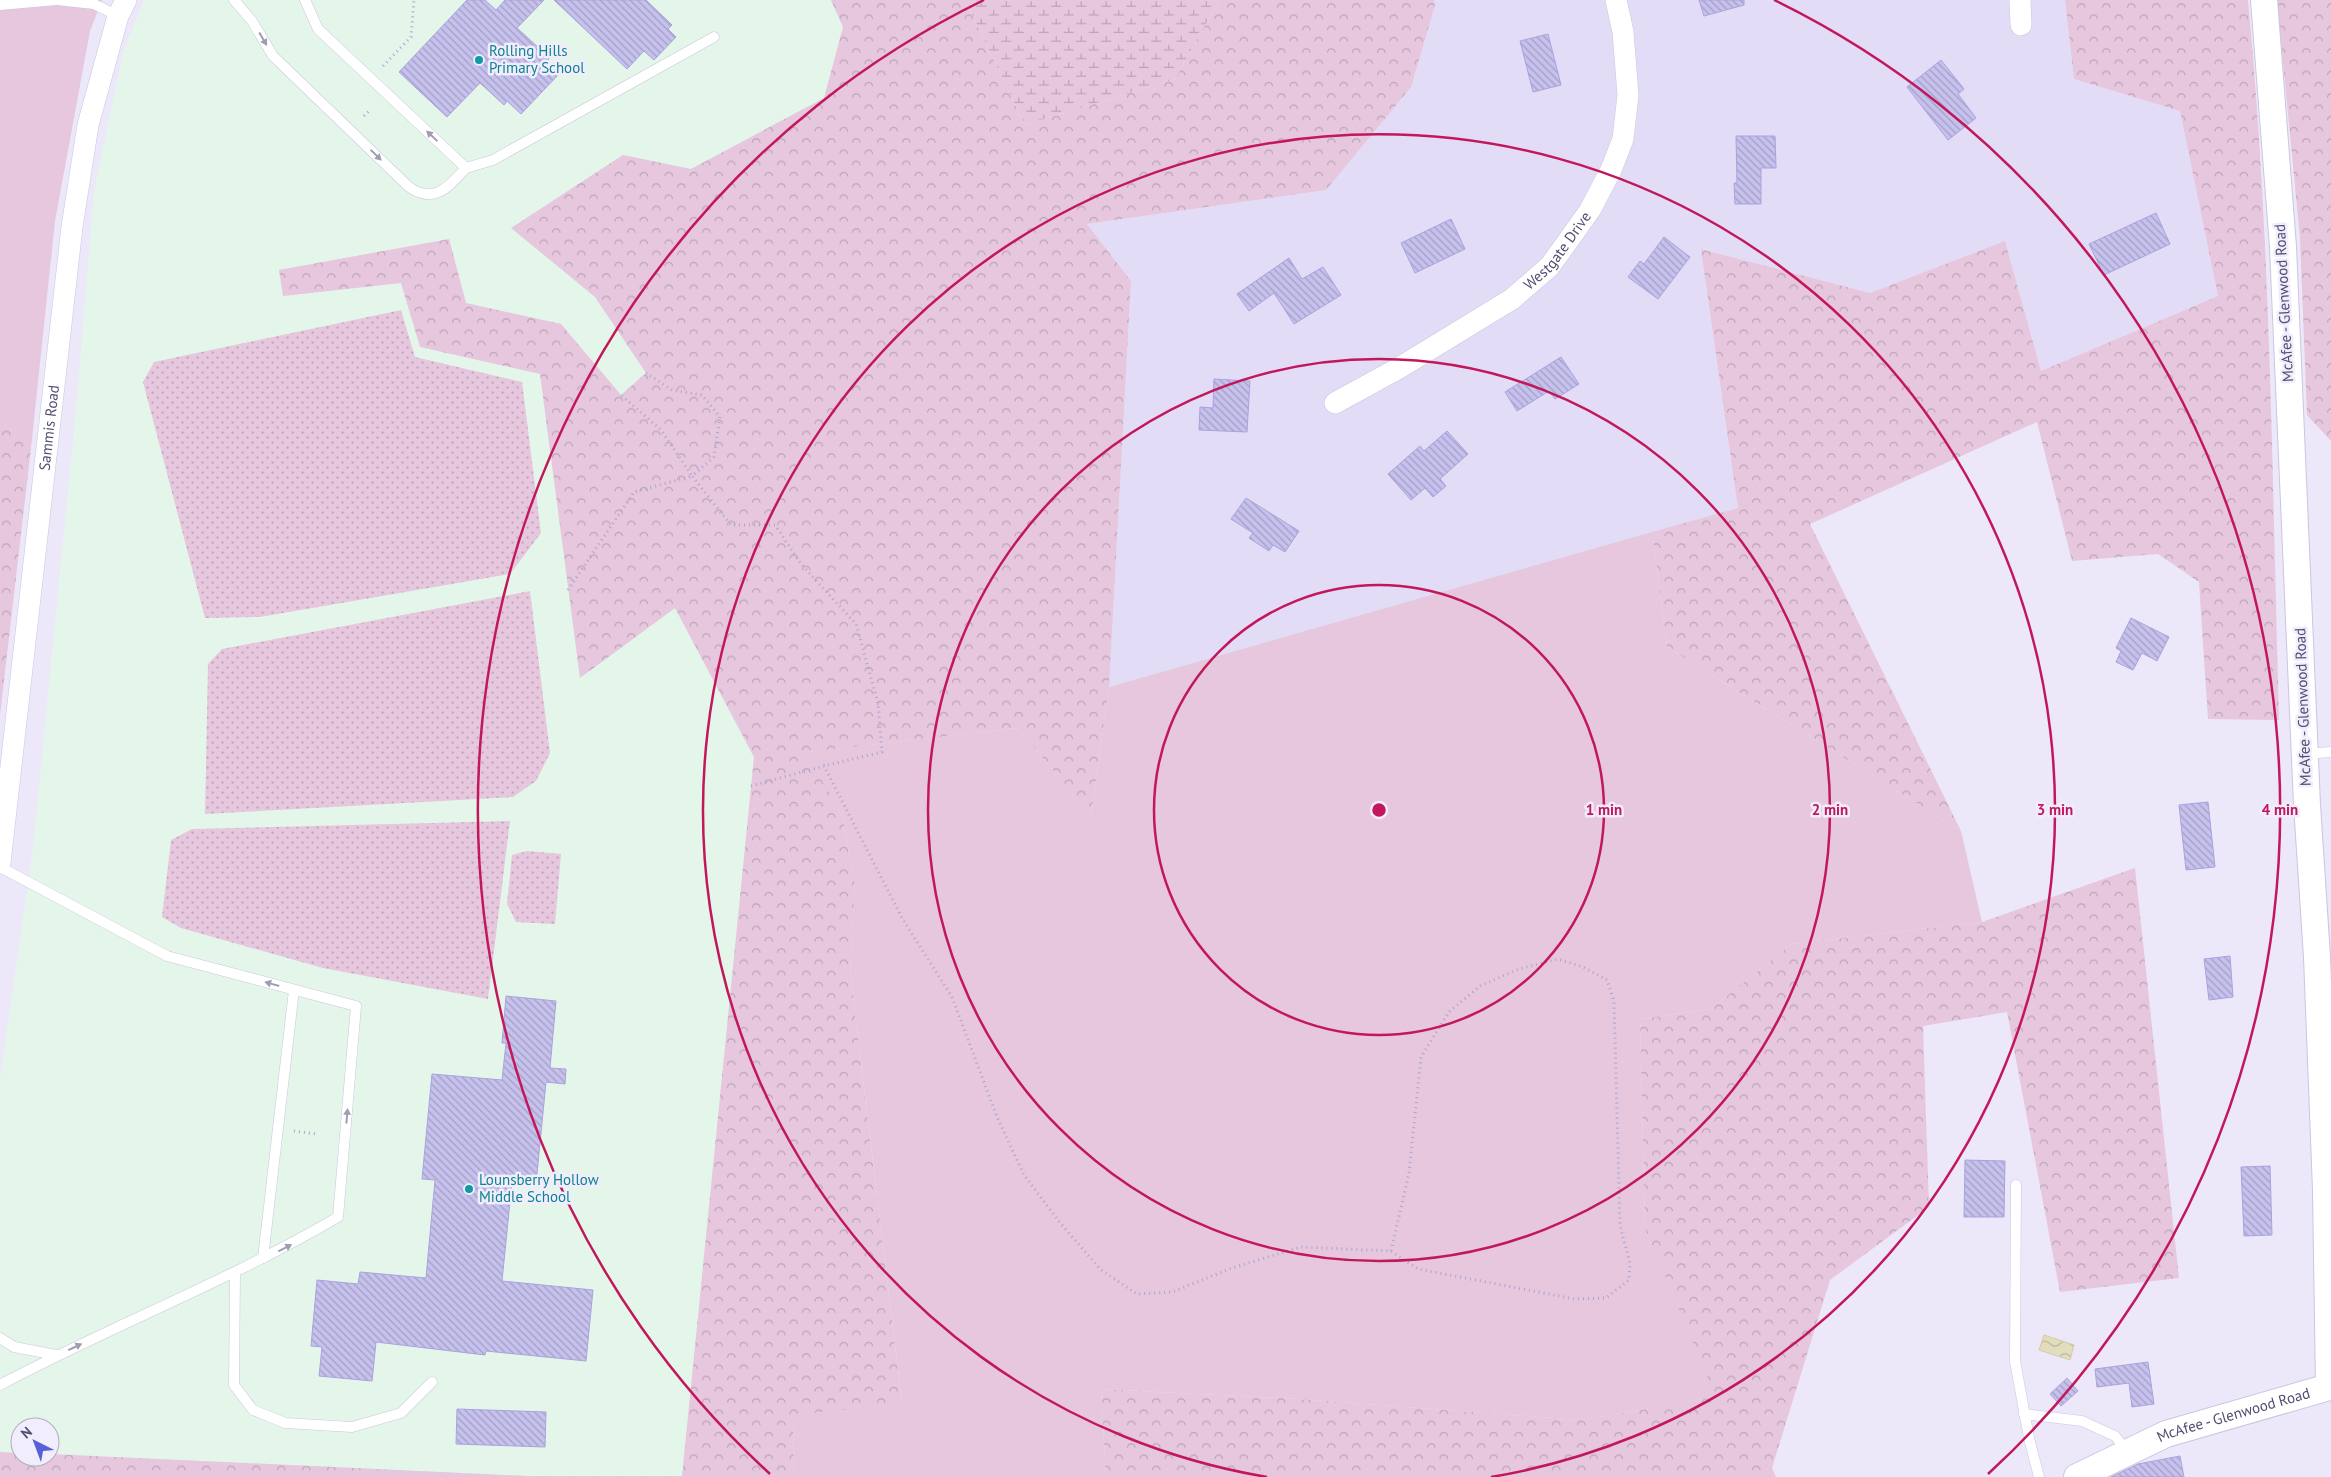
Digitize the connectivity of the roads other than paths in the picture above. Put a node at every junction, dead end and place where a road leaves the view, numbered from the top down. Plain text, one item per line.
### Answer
1 (57, 0) edge
2 (234, 0) edge
3 (305, 0) edge
4 (1616, 0) edge
5 (2020, 0) edge
6 (2264, 0) edge
7 (0, 5) edge
8 (122, 8) edge
9 (2021, 25) dead end
10 (714, 37) dead end
11 (466, 168) junction
12 (1336, 402) dead end
13 (2331, 752) edge
14 (2306, 754) junction
15 (0, 863) edge
16 (0, 867) edge
17 (2324, 958) edge
18 (294, 990) junction
19 (2016, 1185) dead end
20 (2329, 1189) edge
21 (263, 1258) junction
22 (235, 1273) junction
23 (0, 1338) edge
24 (56, 1355) junction
25 (432, 1382) dead end
26 (0, 1385) edge
27 (2330, 1393) edge
28 (2024, 1414) junction
29 (2127, 1452) junction
30 (2039, 1477) edge
31 (2077, 1477) edge

1 - 7 lane
1 - 8 lane
2 -> 11 lane
11 -> 3 lane
4 - 12 street, Westgate Drive
5 - 9 street
6 - 14 street, McAfee - Glenwood Road
8 - 15 street, Sammis Road
10 - 11 lane
13 - 14 lane
14 - 17 street, McAfee - Glenwood Road
18 -> 16 lane
17 - 20 street, McAfee - Glenwood Road
18 - 21 lane
21 -> 18 lane
19 - 28 lane
20 - 27 street, McAfee - Glenwood Road
21 - 22 lane
24 -> 22 lane
22 - 25 lane
23 - 24 lane
24 - 26 lane
27 - 29 street, McAfee - Glenwood Road
28 - 29 lane
28 - 30 lane
29 - 31 street, McAfee - Glenwood Road

